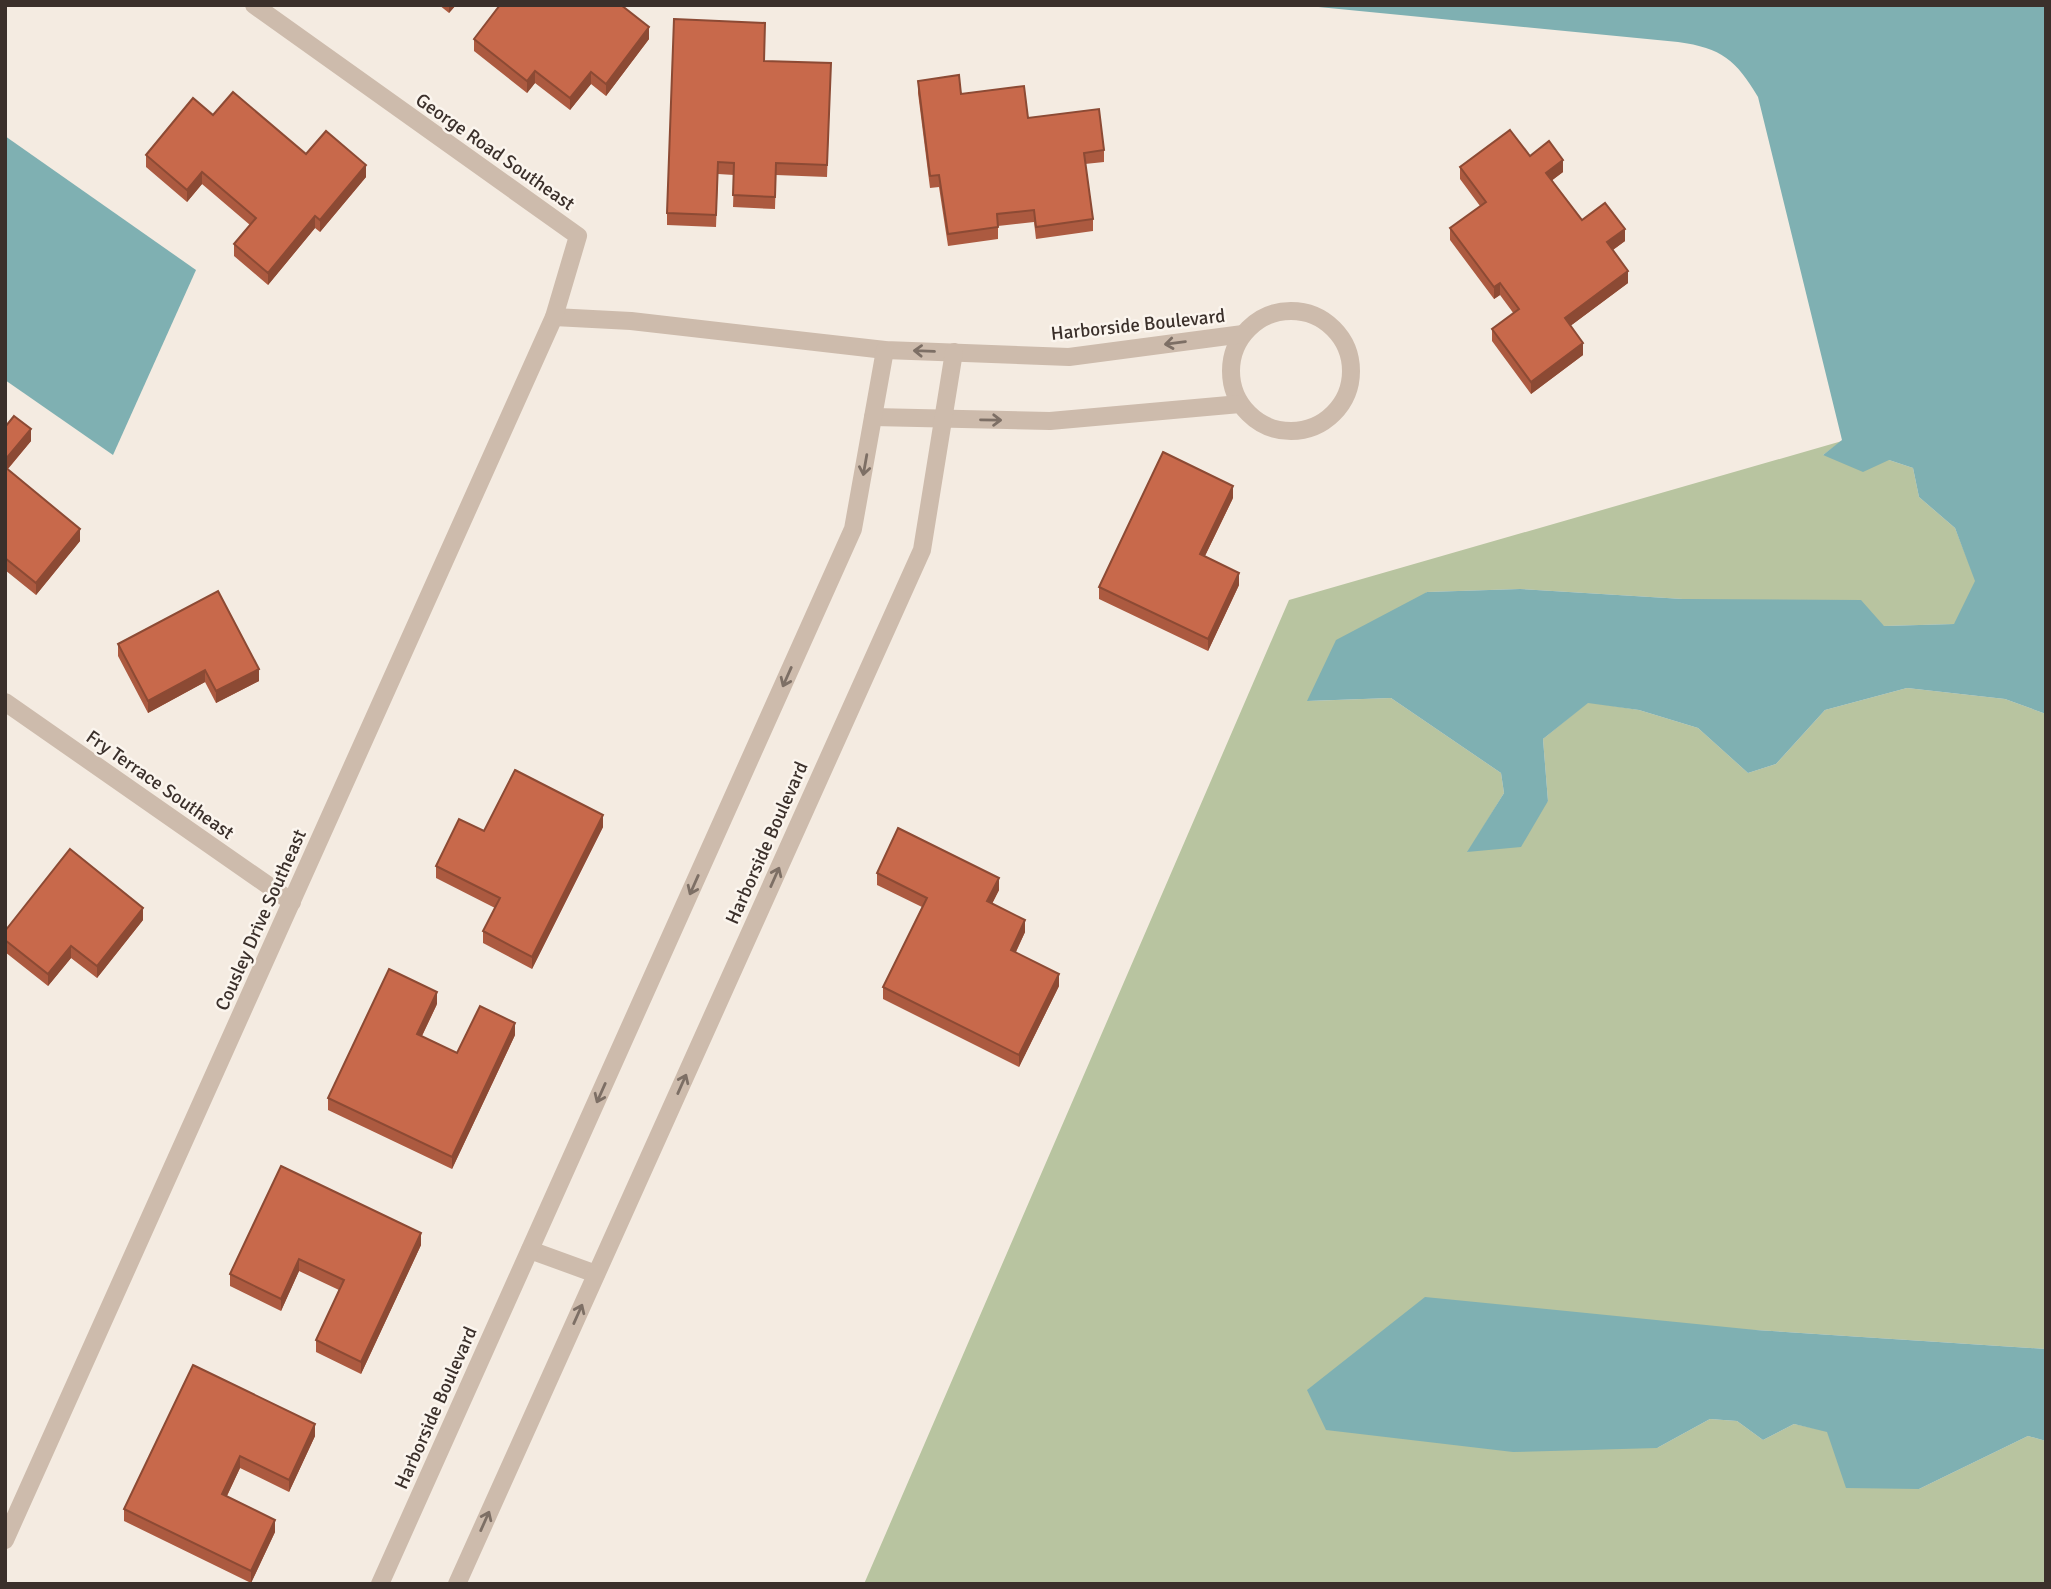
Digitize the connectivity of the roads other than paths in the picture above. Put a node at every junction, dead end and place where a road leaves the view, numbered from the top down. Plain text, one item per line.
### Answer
1 (254, 5) edge
2 (554, 317) junction
3 (1243, 334) junction
4 (885, 350) junction
5 (954, 352) junction
6 (1240, 404) junction
7 (873, 417) junction
8 (943, 419) junction
9 (5, 702) edge
10 (292, 902) junction
11 (530, 1250) junction
12 (596, 1275) junction
13 (5, 1540) edge
14 (380, 1584) edge
15 (457, 1584) edge

1 - 2 street, George Road Southeast
2 - 4 street
2 - 10 street, Cousley Drive Southeast
3 -> 5 street, Harborside Boulevard
3 - 6 street
3 - 6 street
5 -> 4 street, Harborside Boulevard
4 - 7 street, Harborside Boulevard
5 - 8 street, Harborside Boulevard
8 -> 6 street
7 - 8 street
7 -> 11 street, Harborside Boulevard
12 -> 8 street, Harborside Boulevard
9 - 10 street, Fry Terrace Southeast
10 - 13 street, Cousley Drive Southeast
11 - 12 street
11 - 14 street, Harborside Boulevard
15 -> 12 street, Harborside Boulevard

